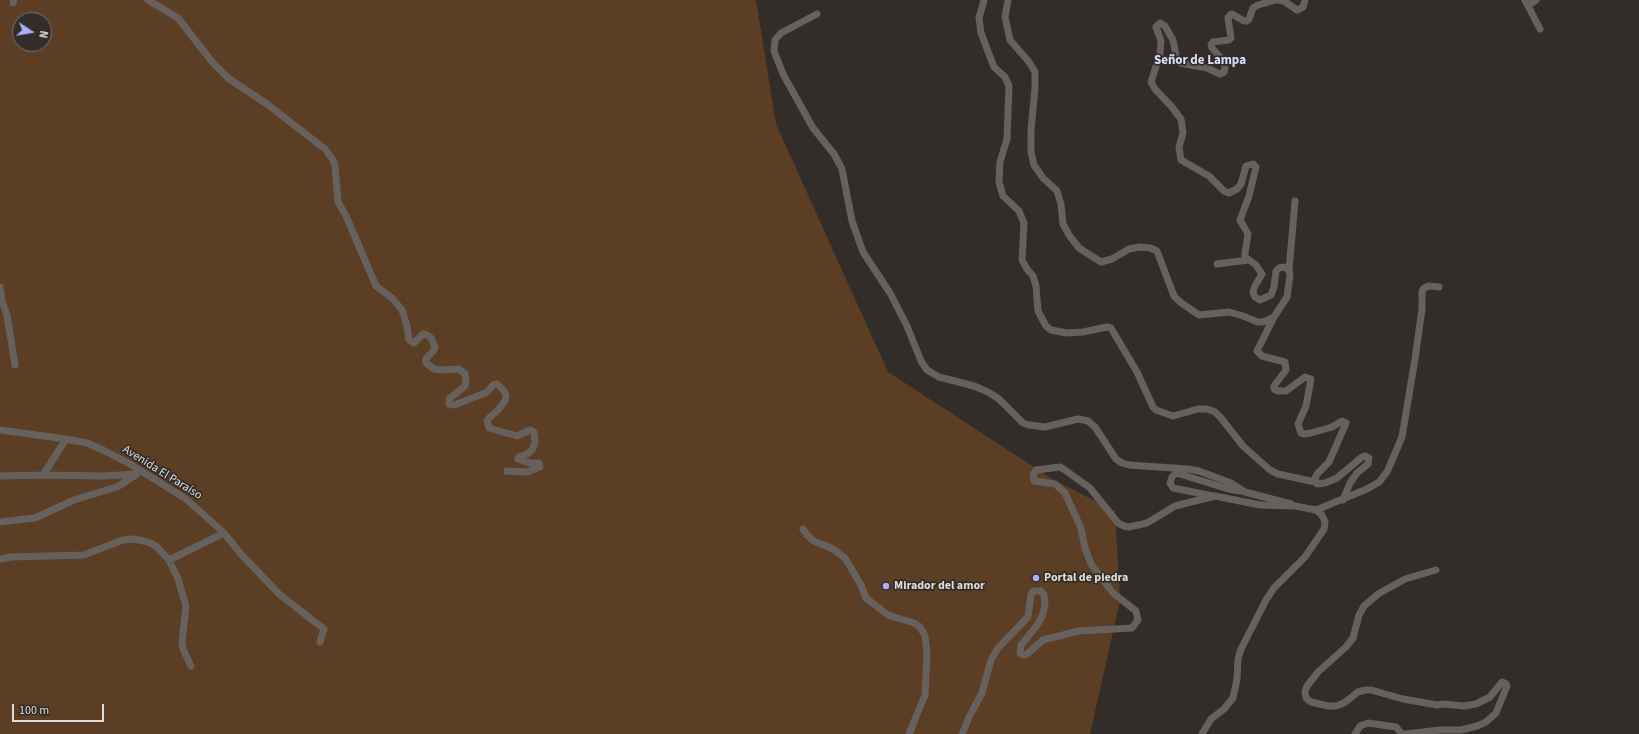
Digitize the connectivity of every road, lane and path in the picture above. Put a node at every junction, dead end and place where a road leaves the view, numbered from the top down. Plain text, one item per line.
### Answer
1 (148, 0) edge
2 (984, 0) edge
3 (1008, 0) edge
4 (1277, 0) edge
5 (1306, 0) edge
6 (1536, 0) edge
7 (1526, 3) edge
8 (817, 14) dead end
9 (1540, 29) dead end
10 (1295, 201) dead end
11 (1248, 260) junction
12 (1217, 264) dead end
13 (1289, 270) junction
14 (0, 287) edge
15 (1439, 287) dead end
16 (1274, 317) junction
17 (15, 365) dead end
18 (0, 430) edge
19 (66, 439) junction
20 (507, 472) dead end
21 (140, 473) junction
22 (42, 475) junction
23 (0, 476) edge
24 (1315, 482) junction
25 (1244, 492) junction
26 (1215, 496) junction
27 (1343, 500) junction
28 (1295, 506) junction
29 (1316, 510) junction
30 (0, 522) edge
31 (803, 529) dead end
32 (224, 533) junction
33 (0, 559) edge
34 (169, 560) junction
35 (1436, 570) dead end
36 (320, 642) dead end
37 (191, 666) dead end
38 (909, 734) edge
39 (962, 734) edge
40 (1202, 734) edge
41 (1355, 734) edge
42 (1402, 734) edge
43 (1406, 734) edge

1 - 20 street
2 - 24 street
3 - 16 street
4 - 5 street
4 - 11 street
6 - 7 street
7 - 9 street
8 - 25 street
10 - 13 street
11 - 12 street
11 - 13 street
13 - 16 street
14 - 17 street
15 - 27 street
16 - 24 street
18 - 19 street, Avenida El Paraíso
19 - 21 street, Avenida El Paraíso
19 - 22 street
21 - 22 street
21 - 30 street
21 - 32 street, Avenida El Paraíso
22 - 23 street
24 - 27 street
25 - 26 street
25 - 28 street
26 - 28 street
26 - 39 street
27 - 29 street
28 - 29 street
29 - 40 street
31 - 38 street
32 - 34 street
32 - 36 street, Avenida El Paraíso
33 - 34 street
34 - 37 street
35 - 43 street
41 - 42 street

